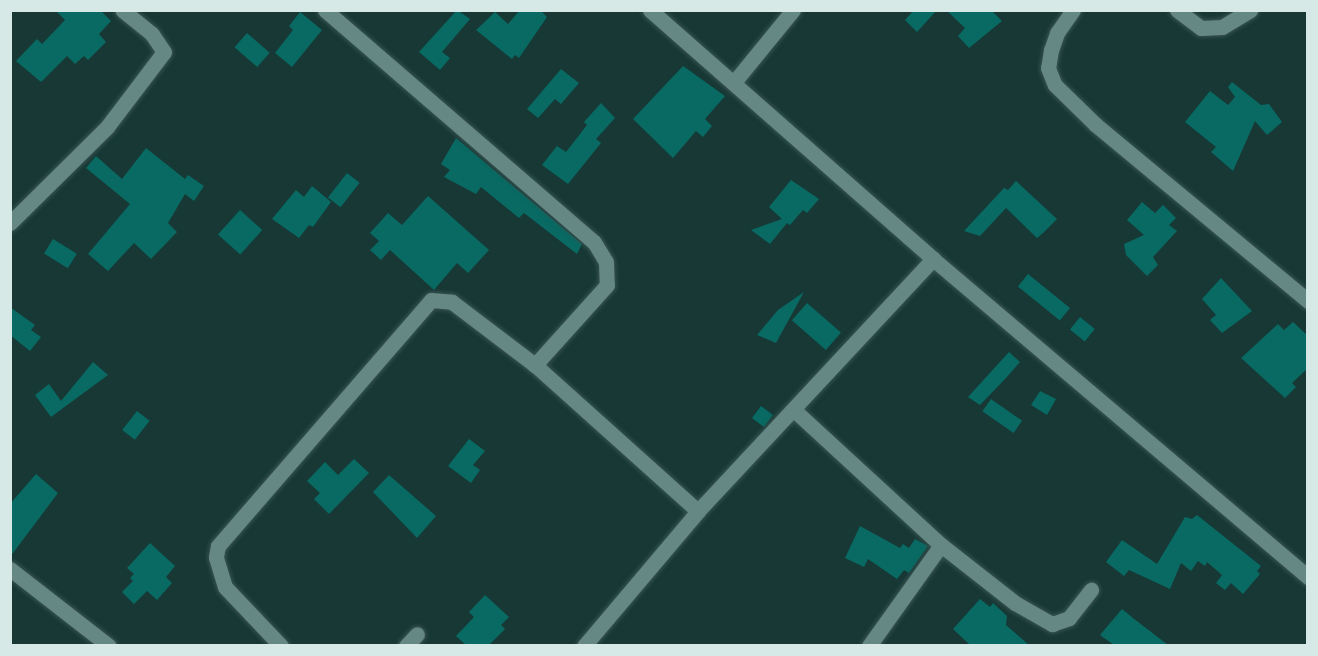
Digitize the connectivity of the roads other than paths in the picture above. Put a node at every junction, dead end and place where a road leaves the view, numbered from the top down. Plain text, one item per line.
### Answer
1 (122, 10) edge
2 (325, 10) edge
3 (650, 10) edge
4 (793, 10) edge
5 (1073, 10) edge
6 (1177, 10) edge
7 (1250, 10) edge
8 (735, 81) junction
9 (10, 223) edge
10 (933, 259) junction
11 (1308, 301) edge
12 (535, 365) junction
13 (794, 410) junction
14 (698, 511) junction
15 (941, 545) junction
16 (10, 569) edge
17 (1308, 577) edge
18 (1091, 590) dead end
19 (417, 634) dead end
20 (110, 645) edge
21 (281, 645) edge
22 (406, 645) edge
23 (584, 645) edge
24 (869, 645) edge

1 - 9 street
2 - 12 street
3 - 8 street
4 - 8 street
5 - 11 street
6 - 7 street
8 - 10 street
10 - 13 street
10 - 17 street
12 - 14 street
12 - 21 street
13 - 14 street
13 - 15 street
14 - 23 street
15 - 18 street
15 - 24 street
16 - 20 street
19 - 22 street

